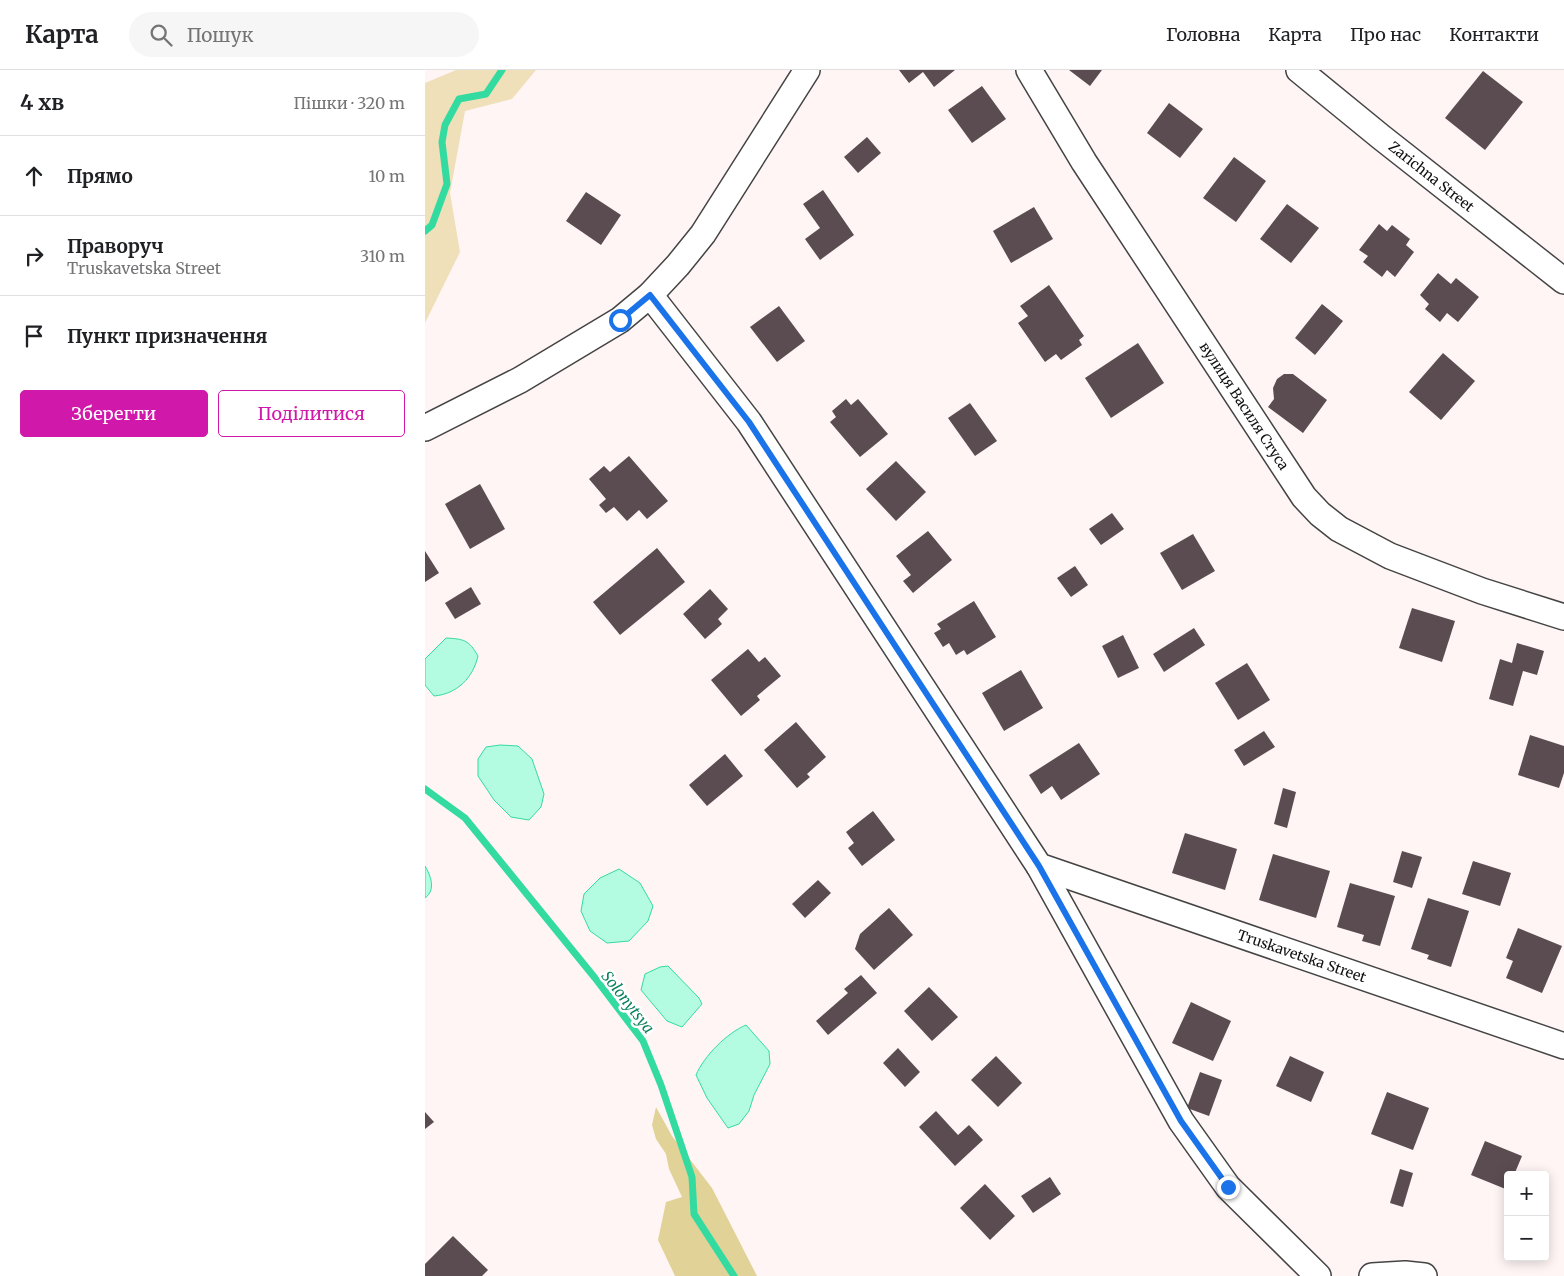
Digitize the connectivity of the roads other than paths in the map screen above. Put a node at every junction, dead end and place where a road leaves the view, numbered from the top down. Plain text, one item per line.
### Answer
1 (807, 70) edge
2 (1029, 70) edge
3 (1299, 70) edge
4 (1564, 280) edge
5 (650, 295) junction
6 (425, 428) edge
7 (1564, 617) edge
8 (1039, 866) junction
9 (1564, 1046) edge
10 (1318, 1276) edge
11 (1372, 1276) edge
12 (1424, 1276) edge

1 - 5 street
2 - 7 street, вулиця Василя Стуса
3 - 4 street, Zarichna Street
5 - 6 street
5 - 8 street
8 - 9 street, Truskavetska Street
8 - 10 street
11 - 12 street

